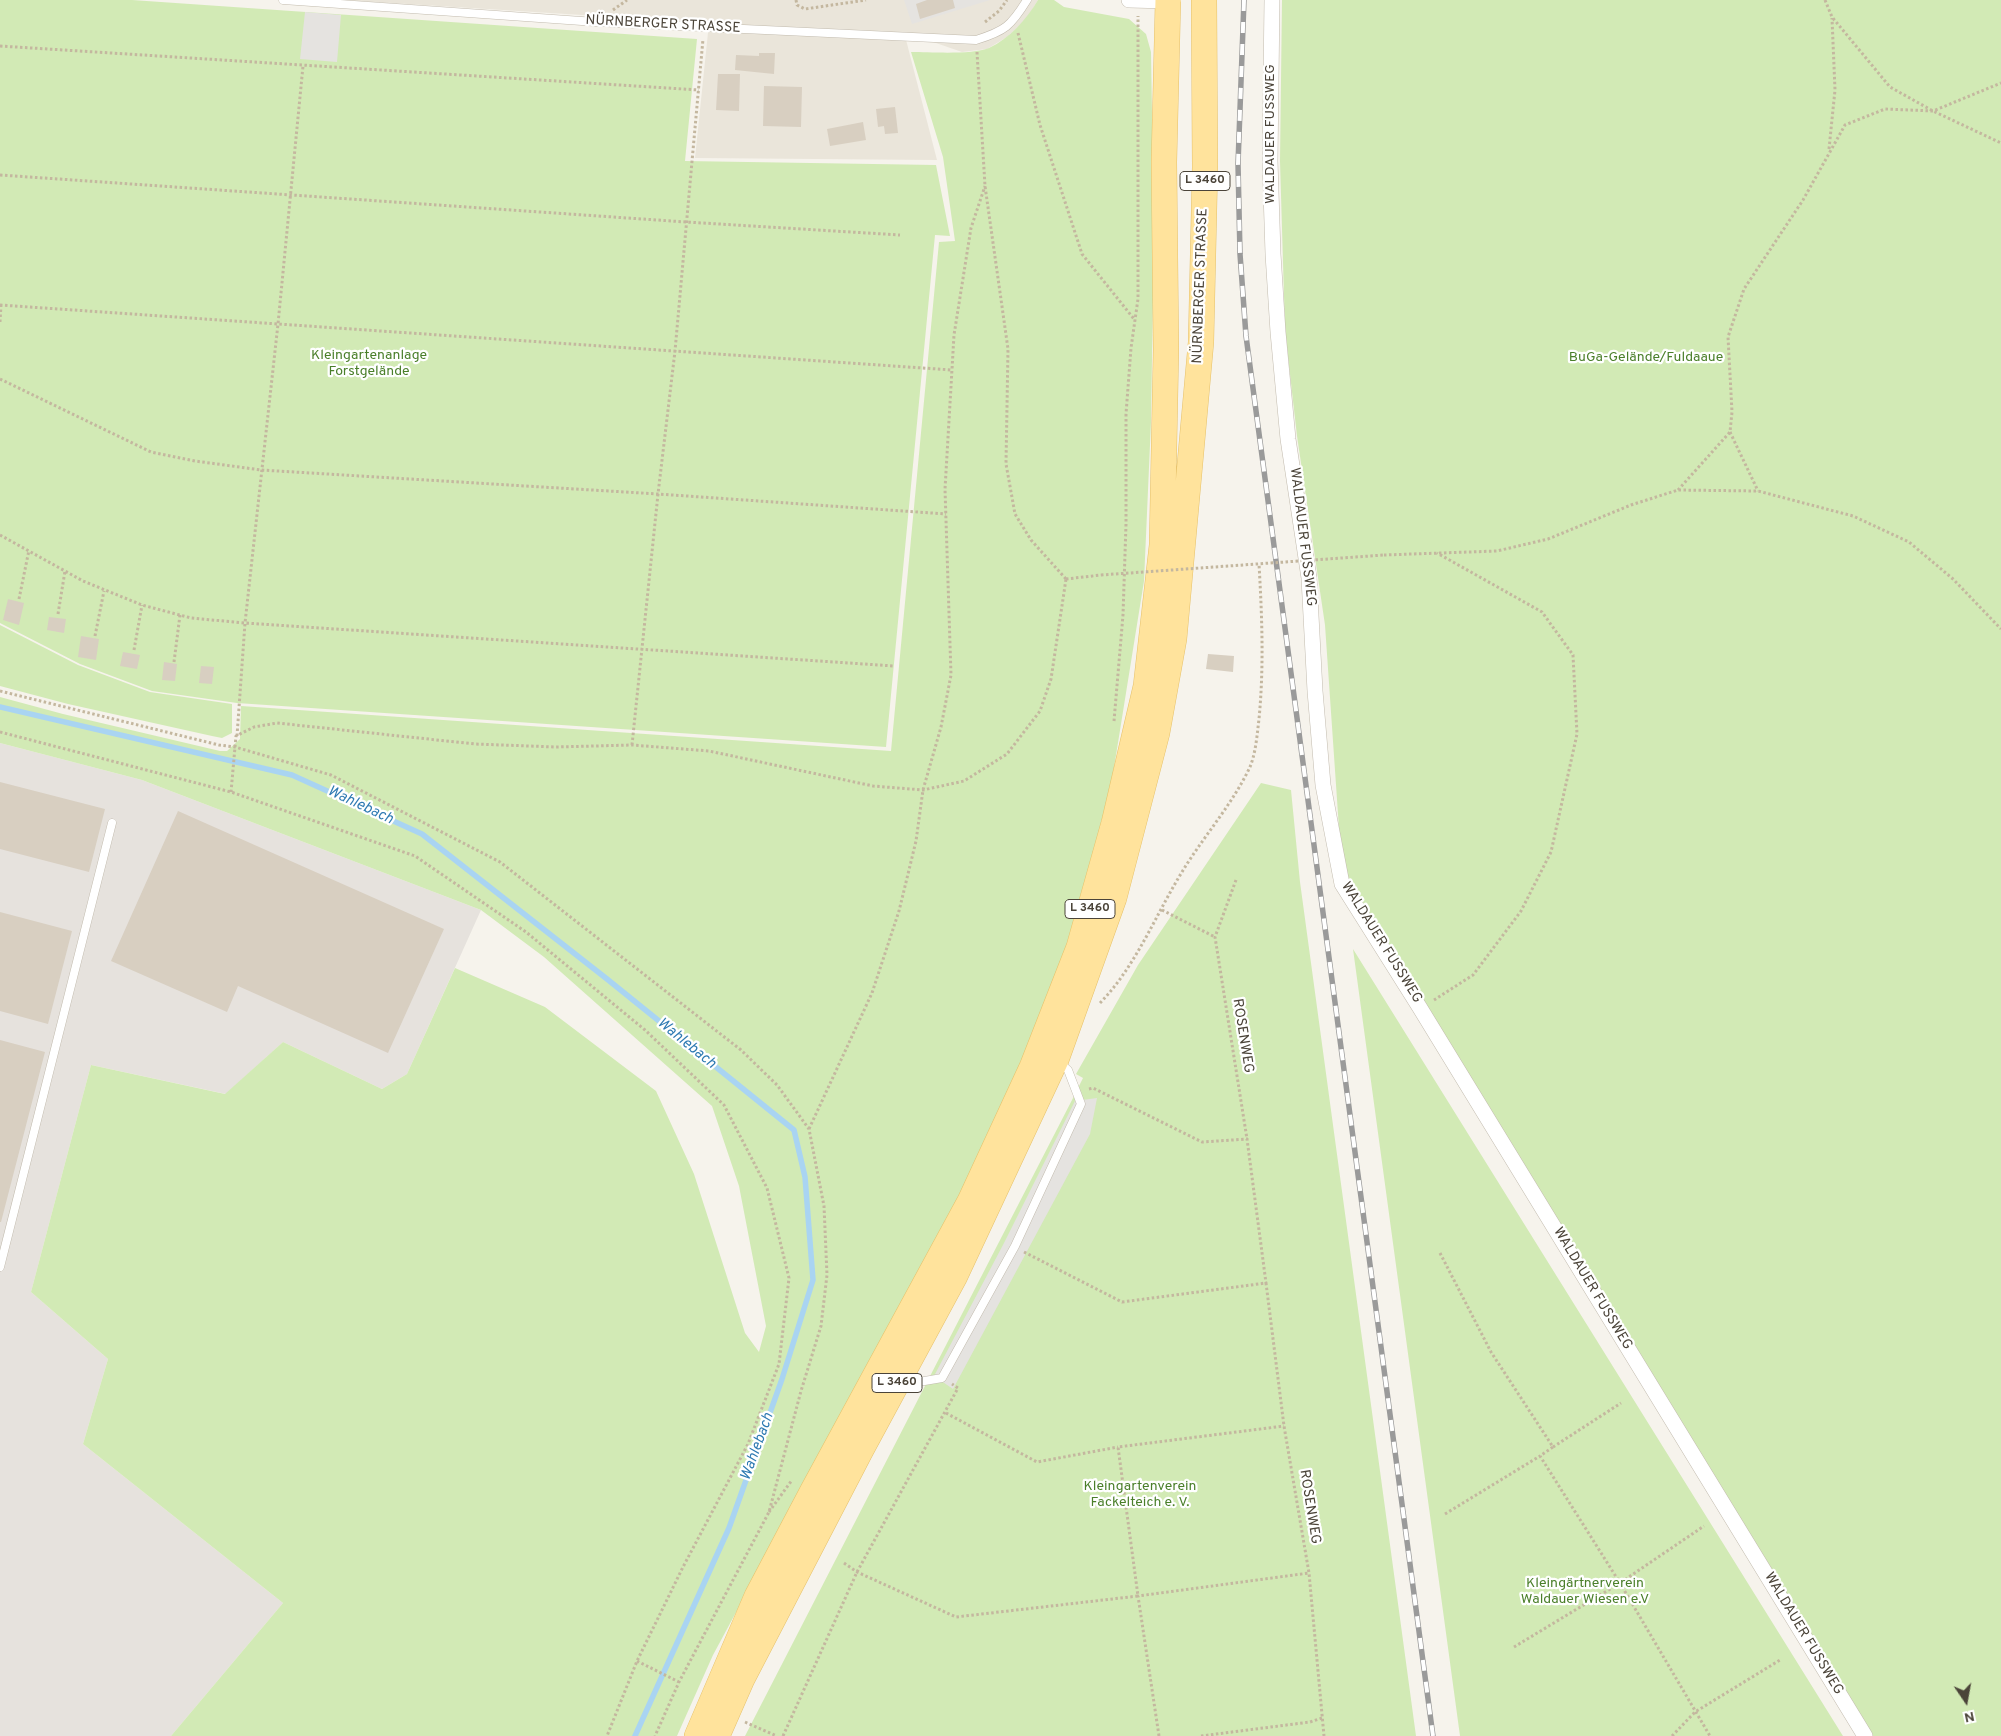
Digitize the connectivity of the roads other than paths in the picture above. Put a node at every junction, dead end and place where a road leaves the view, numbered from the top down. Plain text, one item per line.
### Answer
1 (283, 0) edge
2 (1027, 0) edge
3 (1169, 0) edge
4 (1204, 0) edge
5 (1272, 0) edge
6 (1134, 1) edge
7 (112, 823) dead end
8 (1056, 1060) junction
9 (0, 1267) edge
10 (896, 1385) junction
11 (697, 1736) edge
12 (717, 1736) edge
13 (1865, 1736) edge

1 - 2 lane, NÜRNBERGER STRASSE
3 - 6 street
3 - 11 main road, L 3460
4 - 8 main road, NÜRNBERGER STRASSE / L 3460
5 - 13 street, WALDAUER FUSSWEG
7 - 9 lane
8 - 10 main road, L 3460
8 - 10 lane
10 - 12 main road, L 3460

